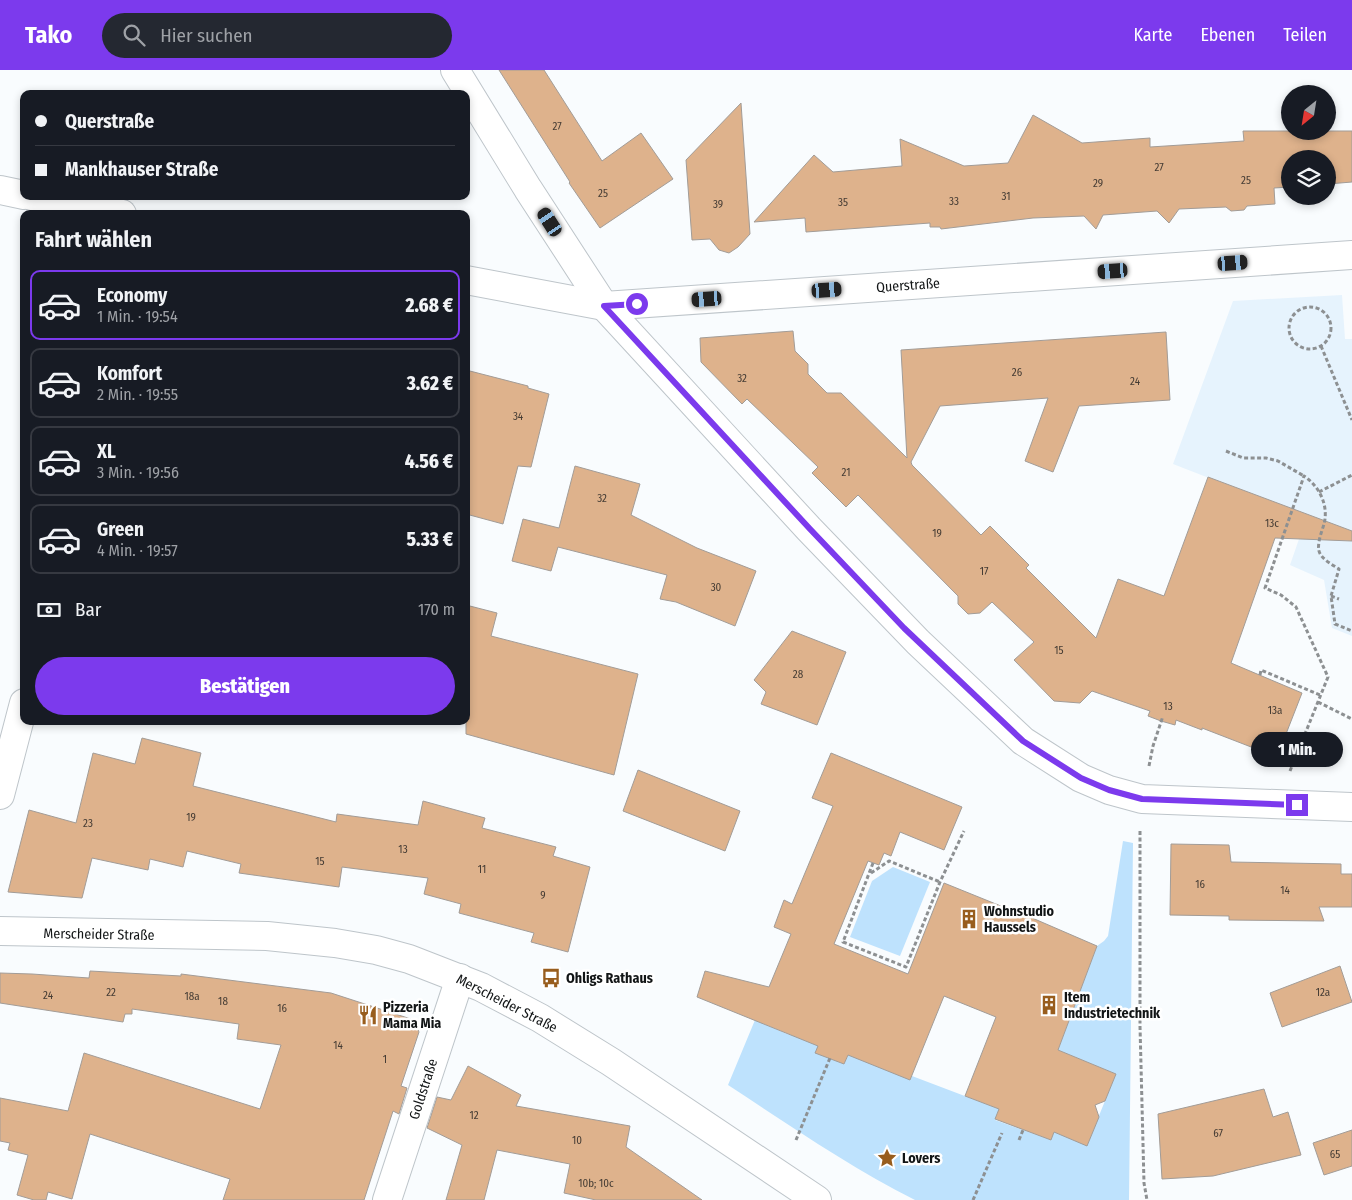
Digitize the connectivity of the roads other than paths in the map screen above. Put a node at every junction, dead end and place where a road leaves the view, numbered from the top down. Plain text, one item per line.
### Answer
1 (455, 70) edge
2 (467, 90) edge
3 (470, 94) edge
4 (0, 190) edge
5 (20, 194) edge
6 (52, 200) edge
7 (102, 210) edge
8 (1352, 255) edge
9 (470, 281) edge
10 (604, 306) junction
11 (20, 718) edge
12 (0, 795) edge
13 (1352, 807) edge
14 (0, 931) edge
15 (460, 978) junction
16 (387, 1200) edge
17 (818, 1200) edge

1 - 2 street
3 - 10 street
4 - 5 street
6 - 7 street
8 - 10 street, Querstraße
9 - 10 street, Querstraße
10 - 13 street
11 - 12 street
14 - 15 street, Merscheider Straße
15 - 16 street, Goldstraße
15 - 17 street, Merscheider Straße

